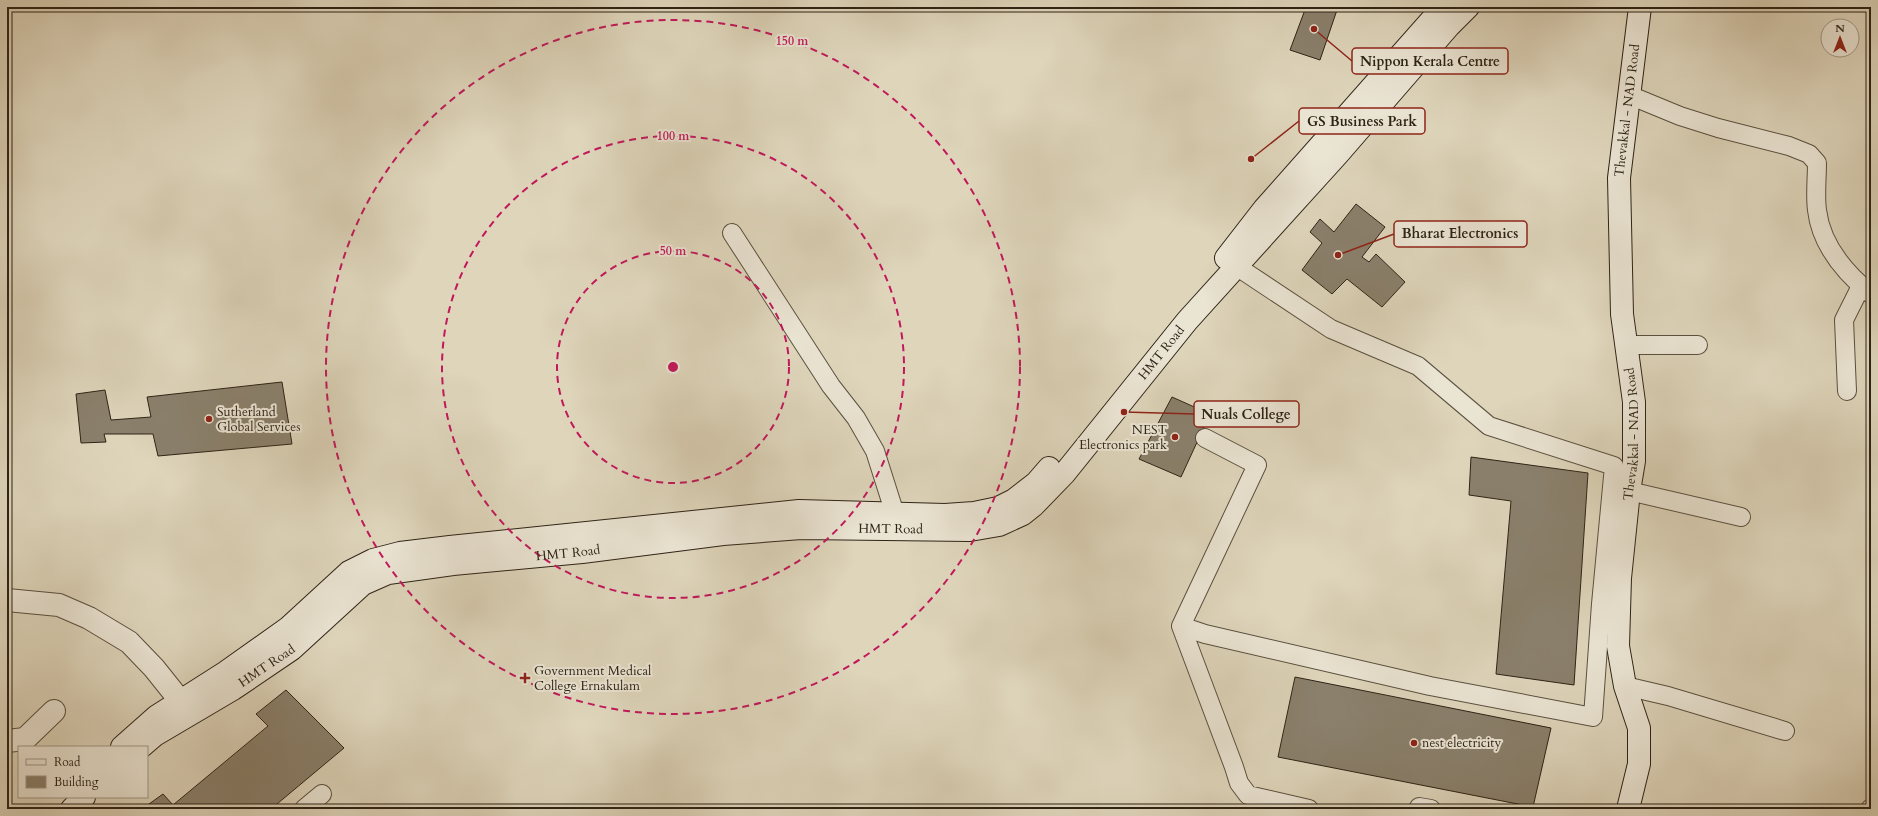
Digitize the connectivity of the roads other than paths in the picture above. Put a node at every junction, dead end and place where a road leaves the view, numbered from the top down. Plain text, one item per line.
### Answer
1 (1443, 7) edge
2 (1468, 7) edge
3 (1640, 7) edge
4 (1629, 95) junction
5 (732, 233) dead end
6 (1236, 266) junction
7 (1866, 290) edge
8 (1626, 345) junction
9 (1698, 345) dead end
10 (1847, 391) dead end
11 (1205, 438) dead end
12 (1629, 491) junction
13 (1019, 507) junction
14 (895, 514) junction
15 (1741, 517) dead end
16 (7, 600) edge
17 (1181, 626) junction
18 (1625, 686) junction
19 (185, 707) junction
20 (54, 711) dead end
21 (1785, 731) dead end
22 (7, 741) edge
23 (123, 746) edge
24 (142, 746) edge
25 (322, 794) dead end
26 (67, 798) edge
27 (83, 798) edge
28 (57, 809) edge
29 (72, 809) edge
30 (304, 809) edge
31 (1309, 809) edge
32 (1418, 809) edge
33 (1431, 809) edge
34 (1628, 809) edge

1 - 13 main road, HMT Road
2 - 6 main road, HMT Road
3 - 4 main road, Thevakkal - NAD Road
4 - 7 street
4 - 8 main road, Thevakkal - NAD Road
5 - 14 street
6 - 13 main road, HMT Road
6 - 17 street
7 - 10 street
8 - 9 street
8 - 12 main road, Thevakkal - NAD Road
11 - 17 street
12 - 15 street
12 - 18 main road, Thevakkal - NAD Road
13 - 14 main road, HMT Road
13 - 19 main road, HMT Road
14 - 19 main road, HMT Road
16 - 19 main road
17 - 31 street
18 - 21 street
18 - 34 main road, Thevakkal - NAD Road
19 - 23 main road, HMT Road
19 - 24 main road, HMT Road
20 - 22 main road
25 - 30 street
26 - 28 main road
27 - 29 main road
32 - 33 street

